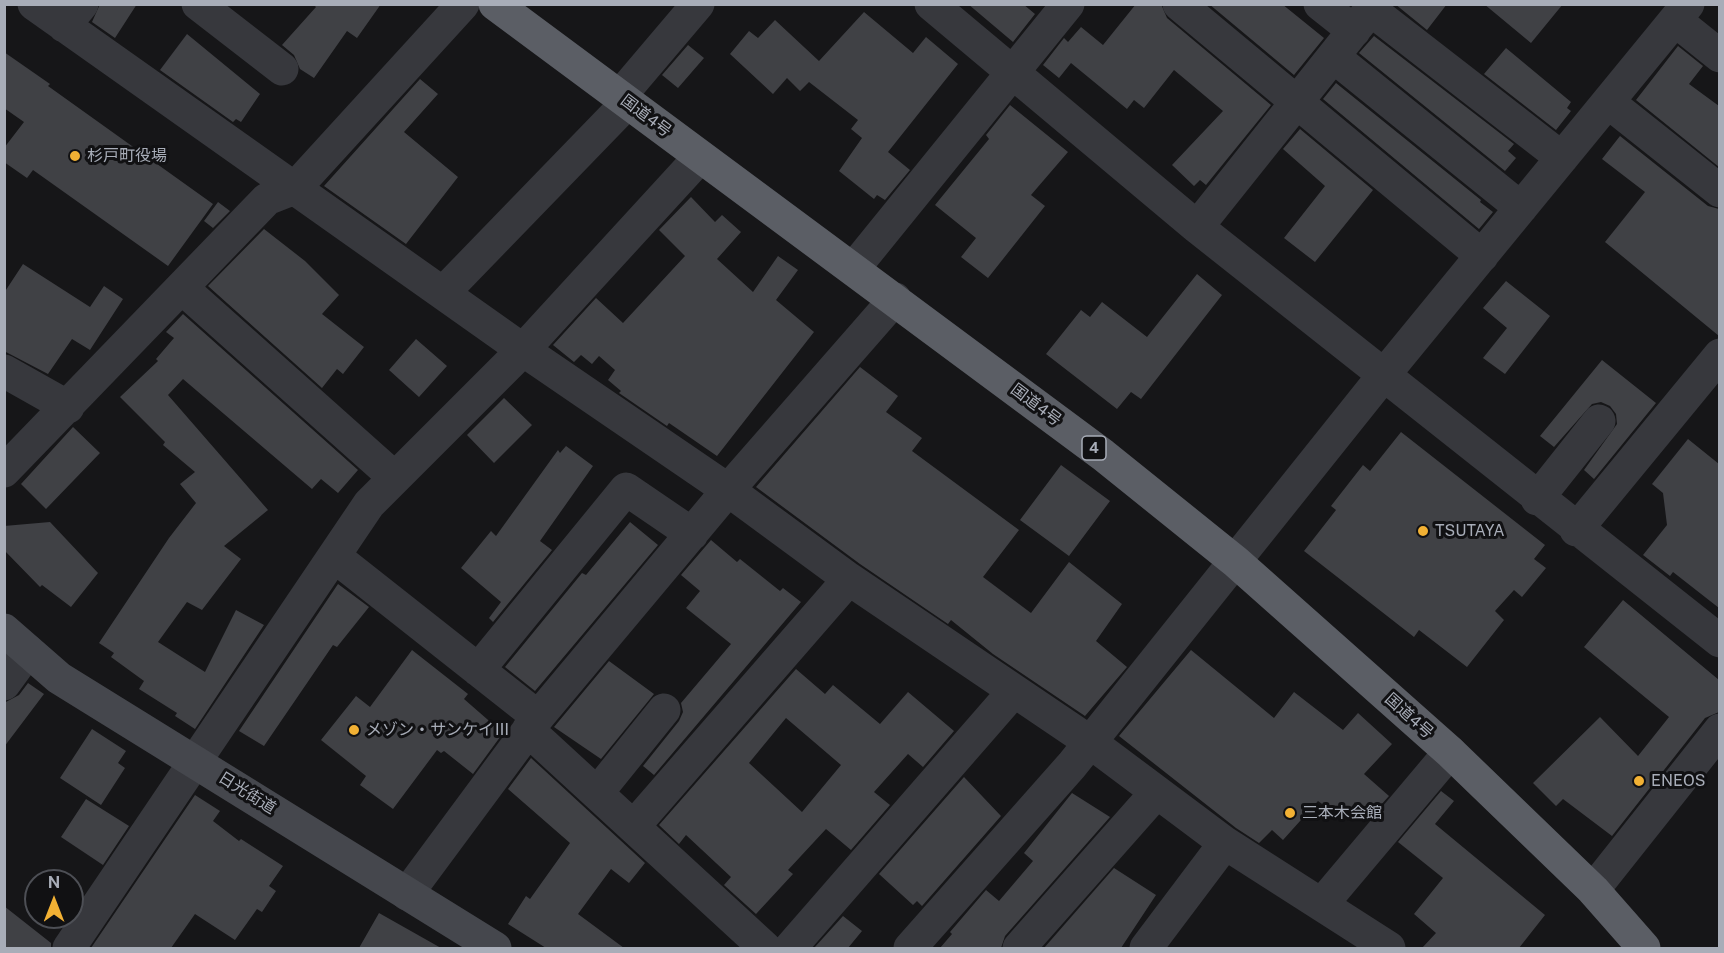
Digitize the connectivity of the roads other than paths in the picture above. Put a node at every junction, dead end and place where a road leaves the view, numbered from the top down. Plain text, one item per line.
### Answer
1 (34, 4) edge
2 (198, 4) edge
3 (463, 4) edge
4 (495, 4) edge
5 (698, 4) edge
6 (1068, 4) edge
7 (1179, 4) edge
8 (1320, 4) edge
9 (952, 11) edge
10 (1682, 12) edge
11 (73, 15) edge
12 (1367, 15) edge
13 (1719, 56) edge
14 (1334, 57) junction
15 (282, 69) dead end
16 (1013, 70) junction
17 (624, 99) junction
18 (1298, 102) junction
19 (1608, 102) junction
20 (700, 157) junction
21 (1562, 158) junction
22 (295, 188) junction
23 (1719, 191) edge
24 (1521, 208) junction
25 (1197, 227) junction
26 (1482, 256) junction
27 (854, 268) junction
28 (182, 288) junction
29 (443, 293) junction
30 (895, 299) junction
31 (523, 350) junction
32 (1719, 355) edge
33 (4, 371) edge
34 (1383, 376) junction
35 (69, 407) junction
36 (1599, 421) dead end
37 (4, 471) edge
38 (395, 478) junction
39 (728, 490) junction
40 (1537, 499) junction
41 (1576, 530) junction
42 (692, 534) junction
43 (334, 555) junction
44 (1236, 562) junction
45 (849, 579) junction
46 (16, 641) edge
47 (1719, 641) edge
48 (478, 669) junction
49 (4, 684) edge
50 (1014, 691) junction
51 (664, 710) dead end
52 (533, 724) junction
53 (1719, 730) edge
54 (1090, 742) junction
55 (1450, 752) junction
56 (195, 760) junction
57 (597, 793) junction
58 (1156, 793) junction
59 (633, 826) junction
60 (1225, 843) junction
61 (1593, 890) junction
62 (407, 894) junction
63 (1322, 904) junction
64 (69, 948) edge
65 (495, 948) edge
66 (765, 948) edge
67 (789, 948) edge
68 (910, 948) edge
69 (1019, 948) edge
70 (1146, 948) edge
71 (1389, 948) edge
72 (1644, 948) edge

1 - 11 street
2 - 15 street
3 - 22 street
4 - 17 highway, 国道4号 / 4
5 - 17 street
6 - 16 street
7 - 18 street
8 - 12 street
9 - 16 street
10 - 13 street
10 - 19 street
11 - 22 street
12 - 14 street
12 - 21 street
14 - 18 street
14 - 24 street
16 - 25 street
16 - 27 street
17 - 20 highway, 国道4号 / 4
17 - 29 street
18 - 25 street
18 - 26 street
19 - 21 street
19 - 23 street
20 - 27 highway, 国道4号 / 4
20 - 31 street
21 - 24 street
22 - 28 street
22 - 29 street
24 - 26 street
25 - 34 street
26 - 34 street
27 - 30 highway, 国道4号 / 4
28 - 35 street
28 - 38 street
29 - 31 street
30 - 39 street
30 - 44 highway, 国道4号 / 4
31 - 38 street
31 - 39 street
32 - 41 street
33 - 35 street
34 - 40 street
34 - 44 street
35 - 37 street
36 - 40 street
38 - 43 street
39 - 42 street
39 - 45 street
40 - 41 street
41 - 47 street
42 - 48 street
42 - 52 street
43 - 48 street
43 - 56 street
44 - 54 street
44 - 55 highway, 国道4号 / 4
45 - 50 street
45 - 59 street
46 - 49 street
46 - 56 main road, 日光街道
48 - 52 street
50 - 54 street
50 - 67 street
51 - 57 street
52 - 57 street
52 - 62 street
53 - 61 street
54 - 58 street
54 - 68 street
55 - 61 highway, 国道4号 / 4
55 - 63 street
56 - 62 main road, 日光街道
56 - 64 street
57 - 59 street
58 - 60 street
58 - 69 street
59 - 66 street
60 - 63 street
60 - 70 street
61 - 72 highway, 国道4号 / 4
62 - 65 main road, 日光街道
63 - 71 street

